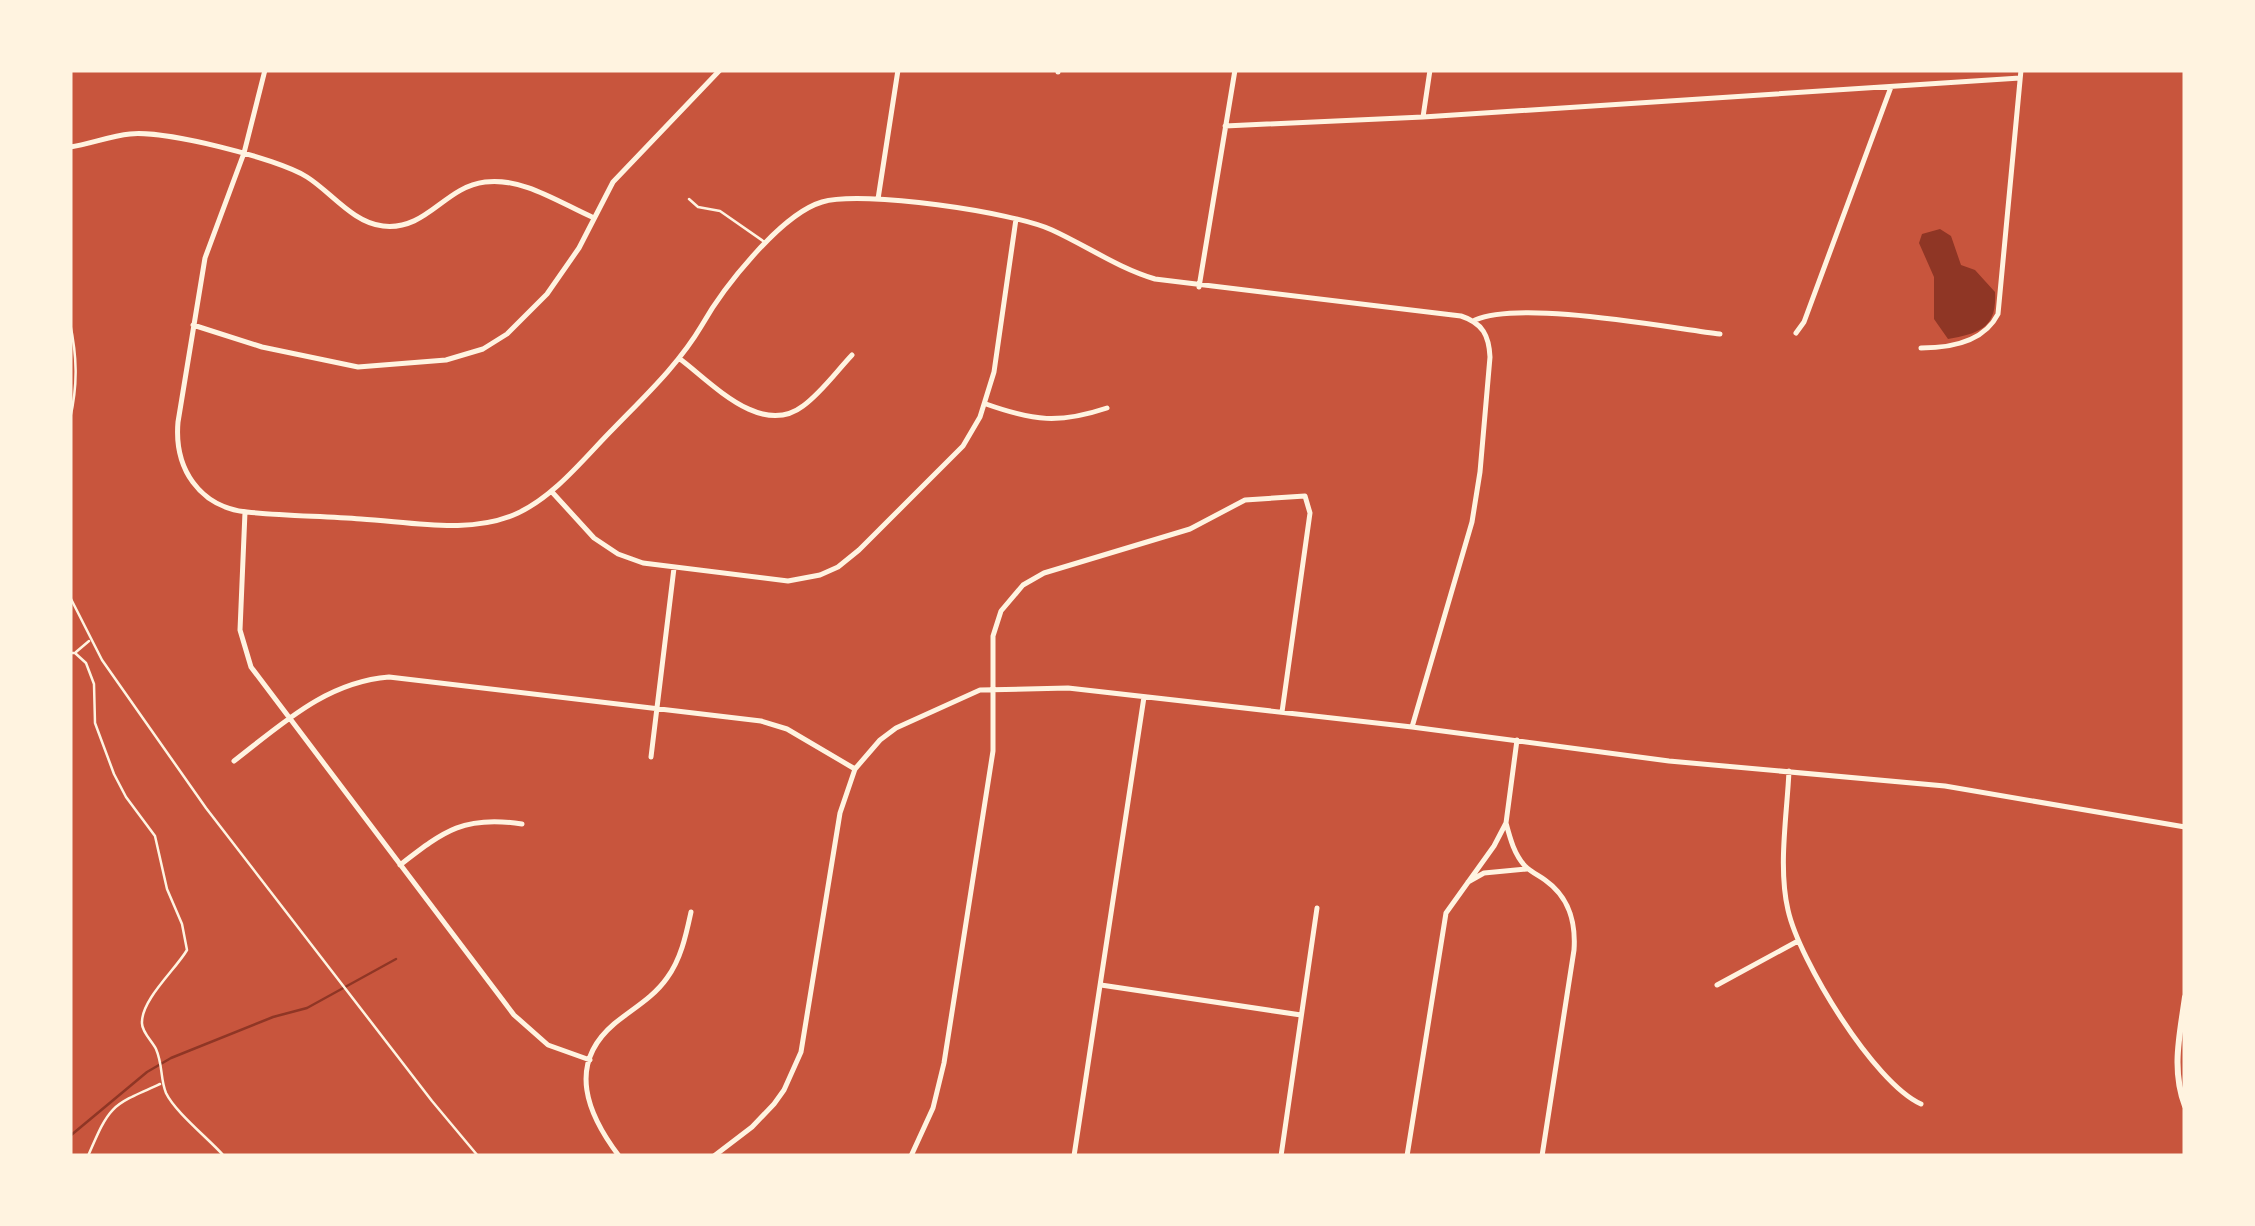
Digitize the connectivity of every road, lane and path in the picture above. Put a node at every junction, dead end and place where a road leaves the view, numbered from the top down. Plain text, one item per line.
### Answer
1 (265, 70) edge
2 (720, 70) edge
3 (898, 70) edge
4 (1234, 70) edge
5 (1430, 70) edge
6 (2021, 74) edge
7 (1891, 87) junction
8 (1422, 118) junction
9 (1225, 126) junction
10 (70, 147) edge
11 (244, 153) junction
12 (689, 199) dead end
13 (878, 199) junction
14 (594, 218) junction
15 (1016, 218) junction
16 (767, 244) junction
17 (1199, 287) junction
18 (1475, 320) junction
19 (70, 323) edge
20 (193, 326) junction
21 (1796, 333) dead end
22 (1720, 334) dead end
23 (1921, 348) dead end
24 (852, 355) dead end
25 (680, 358) junction
26 (986, 404) junction
27 (1108, 408) dead end
28 (70, 419) edge
29 (551, 490) junction
30 (245, 512) junction
31 (674, 568) junction
32 (70, 598) edge
33 (90, 640) junction
34 (72, 653) edge
35 (994, 688) junction
36 (1144, 697) junction
37 (656, 708) junction
38 (1282, 712) junction
39 (289, 718) junction
40 (1412, 727) junction
41 (1517, 740) junction
42 (651, 757) dead end
43 (234, 760) dead end
44 (855, 768) junction
45 (1789, 771) junction
46 (1506, 823) junction
47 (522, 824) dead end
48 (2185, 827) edge
49 (400, 865) junction
50 (1527, 869) junction
51 (1465, 884) junction
52 (1317, 908) dead end
53 (691, 912) dead end
54 (1798, 941) junction
55 (1101, 985) junction
56 (1718, 985) dead end
57 (2185, 996) edge
58 (1302, 1016) junction
59 (590, 1060) junction
60 (162, 1083) junction
61 (1921, 1104) dead end
62 (2185, 1106) edge
63 (88, 1156) edge
64 (224, 1156) edge
65 (478, 1156) edge
66 (620, 1156) edge
67 (714, 1156) edge
68 (911, 1156) edge
69 (1074, 1156) edge
70 (1281, 1156) edge
71 (1407, 1156) edge
72 (1542, 1156) edge

1 - 11 street
2 - 14 street
3 - 13 street
4 - 9 street
5 - 8 street
6 - 7 street
6 - 23 street
7 - 8 street
7 - 21 street
8 - 9 street
9 - 17 street
10 - 11 street
11 - 14 street
11 - 20 street
12 - 16 lane
13 - 15 street
13 - 16 street
14 - 20 street
15 - 17 street
15 - 26 street
16 - 25 street
17 - 18 street
18 - 22 street
18 - 40 street
19 - 28 path
20 - 30 street
24 - 25 street
25 - 29 street
26 - 27 street
26 - 31 street
29 - 30 street
29 - 31 street
30 - 39 street
31 - 37 street
32 - 33 path
33 - 34 path
33 - 65 path
34 - 60 path
35 - 36 street
35 - 38 street
35 - 44 street
35 - 68 street
36 - 38 street
36 - 55 street
37 - 39 street
37 - 42 street
37 - 44 street
38 - 40 street
39 - 43 street
39 - 49 street
40 - 41 street
41 - 45 street
41 - 46 street
44 - 67 street
45 - 48 street
45 - 54 street
46 - 50 street
46 - 51 street
47 - 49 street
49 - 59 street
50 - 51 street
50 - 72 street
51 - 71 street
52 - 58 street
53 - 59 street
54 - 56 street
54 - 61 street
55 - 58 street
55 - 69 street
57 - 62 street
58 - 70 street
59 - 66 street
60 - 63 path
60 - 64 path

